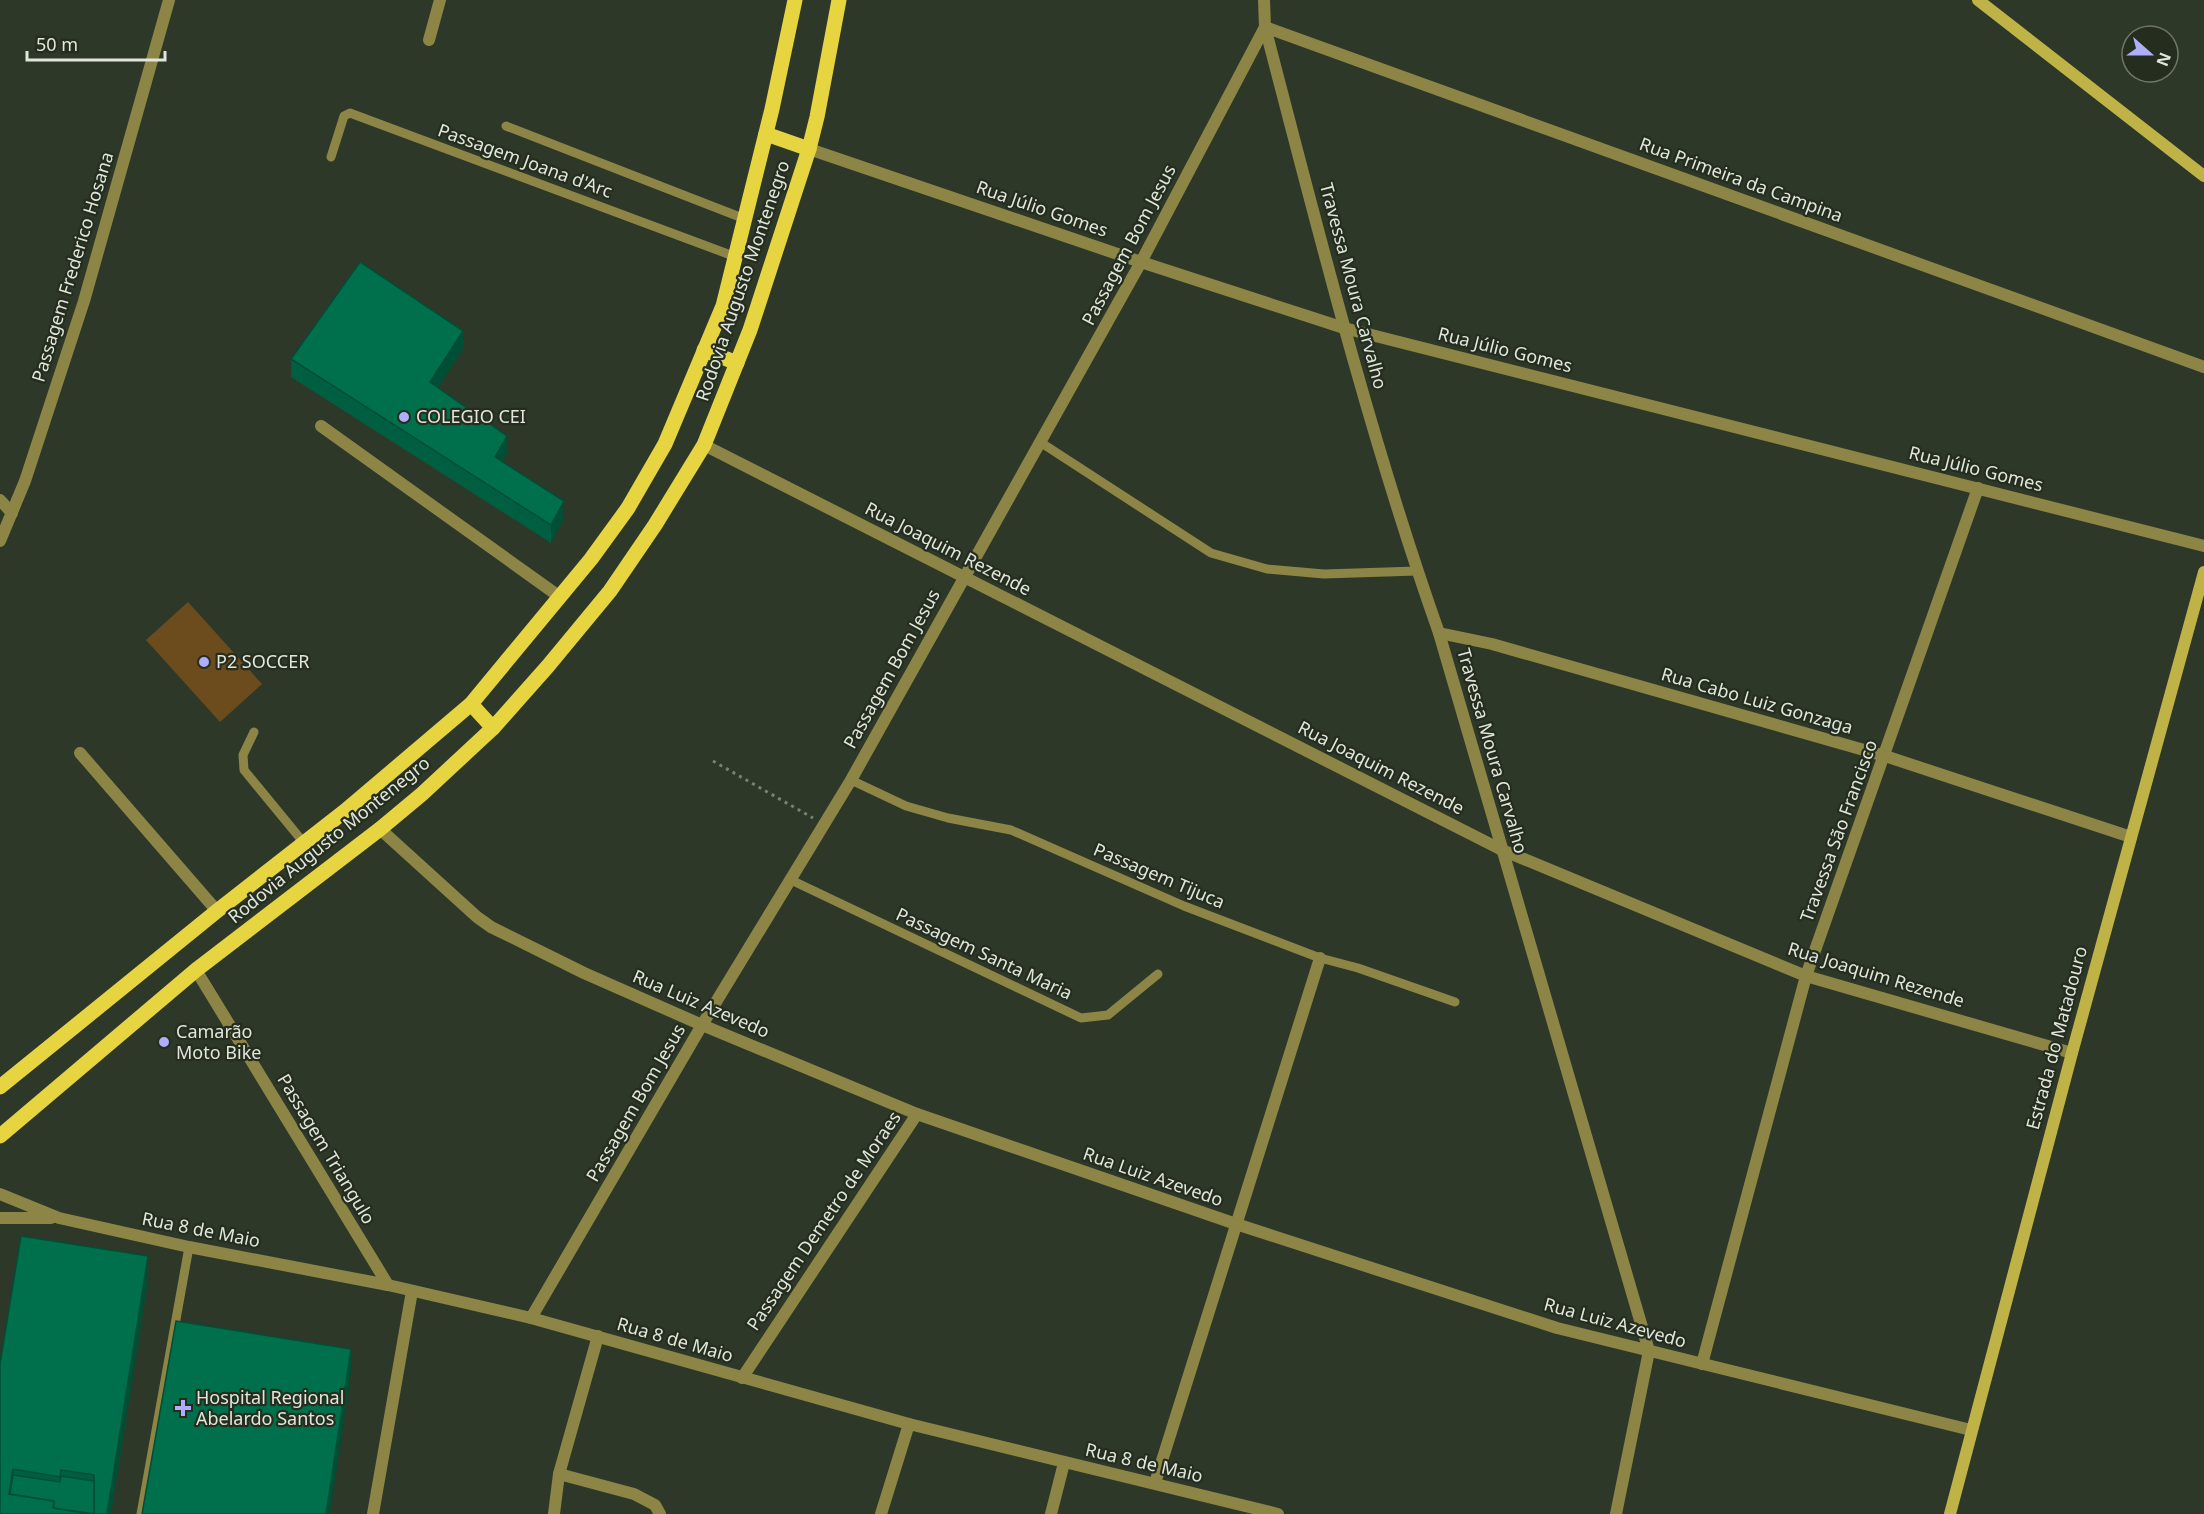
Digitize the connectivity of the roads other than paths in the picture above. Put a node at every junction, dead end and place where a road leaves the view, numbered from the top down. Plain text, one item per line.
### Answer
1 (170, 0) edge
2 (440, 0) edge
3 (795, 0) edge
4 (839, 0) edge
5 (1264, 0) edge
6 (1985, 2) edge
7 (1265, 27) junction
8 (429, 40) dead end
9 (506, 126) dead end
10 (766, 134) junction
11 (809, 149) junction
12 (331, 157) dead end
13 (2204, 176) edge
14 (746, 219) junction
15 (736, 257) junction
16 (1141, 262) junction
17 (1344, 328) junction
18 (704, 350) junction
19 (737, 363) junction
20 (2204, 367) edge
21 (321, 426) dead end
22 (1040, 442) junction
23 (704, 445) junction
24 (1978, 488) junction
25 (0, 500) edge
26 (12, 513) junction
27 (0, 541) edge
28 (2204, 546) edge
29 (1417, 571) junction
30 (2204, 572) edge
31 (965, 577) junction
32 (560, 597) junction
33 (1439, 633) junction
34 (471, 704) junction
35 (493, 728) junction
36 (254, 732) dead end
37 (80, 753) dead end
38 (1885, 756) junction
39 (851, 780) junction
40 (380, 829) junction
41 (2131, 837) junction
42 (304, 843) junction
43 (1502, 850) junction
44 (790, 880) junction
45 (217, 910) junction
46 (1320, 958) junction
47 (196, 970) junction
48 (1158, 974) dead end
49 (1806, 976) junction
50 (1455, 1002) dead end
51 (702, 1025) junction
52 (2072, 1053) junction
53 (0, 1087) edge
54 (917, 1114) junction
55 (0, 1136) edge
56 (0, 1194) edge
57 (0, 1218) edge
58 (59, 1218) junction
59 (1236, 1224) junction
60 (189, 1247) junction
61 (388, 1285) junction
62 (412, 1290) junction
63 (531, 1318) junction
64 (173, 1331) junction
65 (185, 1333) edge
66 (598, 1336) junction
67 (1649, 1351) junction
68 (1702, 1364) junction
69 (742, 1378) junction
70 (909, 1424) junction
71 (1971, 1430) junction
72 (1064, 1463) junction
73 (559, 1474) junction
74 (1155, 1483) junction
75 (141, 1514) edge
76 (373, 1514) edge
77 (554, 1514) edge
78 (660, 1514) edge
79 (881, 1514) edge
80 (1051, 1514) edge
81 (1278, 1514) edge
82 (1617, 1514) edge
83 (1950, 1514) edge

1 - 26 street, Passagem Frederico Hosana
2 - 8 street
3 - 10 main road, Rodovia Augusto Montenegro
4 - 11 main road, Rodovia Augusto Montenegro
5 - 7 street, Travessa Moura Carvalho
6 - 13 main road
7 - 16 street, Passagem Bom Jesus
7 - 17 street, Travessa Moura Carvalho
7 - 20 street, Rua Primeira da Campina
9 - 14 lane
10 - 11 main road
10 - 14 main road, Rodovia Augusto Montenegro
11 - 16 street, Rua Júlio Gomes
11 - 19 main road, Rodovia Augusto Montenegro
12 - 15 lane, Passagem Joana d'Arc
14 - 15 main road, Rodovia Augusto Montenegro
15 - 18 main road, Rodovia Augusto Montenegro
16 - 17 street, Rua Júlio Gomes
16 - 22 street, Passagem Bom Jesus
17 - 24 street, Rua Júlio Gomes
17 - 29 street, Travessa Moura Carvalho
18 - 19 main road
18 - 32 main road, Rodovia Augusto Montenegro
19 - 23 main road, Rodovia Augusto Montenegro
21 - 32 street
22 - 29 lane
22 - 31 street, Passagem Bom Jesus
23 - 31 street, Rua Joaquim Rezende
23 - 35 main road, Rodovia Augusto Montenegro
24 - 28 street, Rua Júlio Gomes
24 - 38 street, Travessa São Francisco
25 - 26 street
26 - 27 street, Passagem Frederico Hosana
29 - 33 street, Travessa Moura Carvalho
30 - 41 main road, Estrada do Matadouro
31 - 39 street, Passagem Bom Jesus
31 - 43 street, Rua Joaquim Rezende
32 - 34 main road, Rodovia Augusto Montenegro
33 - 38 street, Rua Cabo Luiz Gonzaga
33 - 43 street, Travessa Moura Carvalho
34 - 35 main road
34 - 42 main road, Rodovia Augusto Montenegro
35 - 40 main road, Rodovia Augusto Montenegro
36 - 42 lane
37 - 45 street
38 - 41 street, Rua Cabo Luiz Gonzaga
38 - 49 street, Travessa São Francisco
39 - 44 street, Passagem Bom Jesus
39 - 46 lane, Passagem Tijuca
40 - 47 main road, Rodovia Augusto Montenegro
40 - 51 street, Rua Luiz Azevedo
41 - 52 main road, Estrada do Matadouro
42 - 45 main road, Rodovia Augusto Montenegro
43 - 49 street, Rua Joaquim Rezende
43 - 67 street, Travessa Moura Carvalho
44 - 48 lane, Passagem Santa Maria
44 - 51 street, Passagem Bom Jesus
45 - 53 main road, Rodovia Augusto Montenegro
46 - 50 lane, Passagem Tijuca
46 - 59 street
47 - 55 main road, Rodovia Augusto Montenegro
47 - 61 street, Passagem Triangulo
49 - 52 street, Rua Joaquim Rezende
49 - 68 street, Travessa São Francisco
51 - 54 street, Rua Luiz Azevedo
51 - 63 street, Passagem Bom Jesus
52 - 71 main road, Estrada do Matadouro
54 - 59 street, Rua Luiz Azevedo
54 - 69 street, Passagem Demetro de Moraes
56 - 58 street, Rua 8 de Maio
57 - 58 street, Rua 8 de Maio
58 - 60 street, Rua 8 de Maio
59 - 67 street, Rua Luiz Azevedo
59 - 74 street
60 - 61 street, Rua 8 de Maio
60 - 64 lane
61 - 62 street, Rua 8 de Maio
62 - 63 street, Rua 8 de Maio
62 - 76 street
63 - 66 street, Rua 8 de Maio
64 - 65 lane
64 - 75 lane
66 - 69 street, Rua 8 de Maio
66 - 73 street
67 - 68 street, Rua Luiz Azevedo
67 - 82 street, Travessa Moura Carvalho
68 - 71 street, Rua Luiz Azevedo
69 - 70 street, Rua 8 de Maio
70 - 72 street, Rua 8 de Maio
70 - 79 street
71 - 83 main road, Estrada do Matadouro
72 - 74 street, Rua 8 de Maio
72 - 80 street
73 - 77 street
73 - 78 street
74 - 81 street, Rua 8 de Maio

